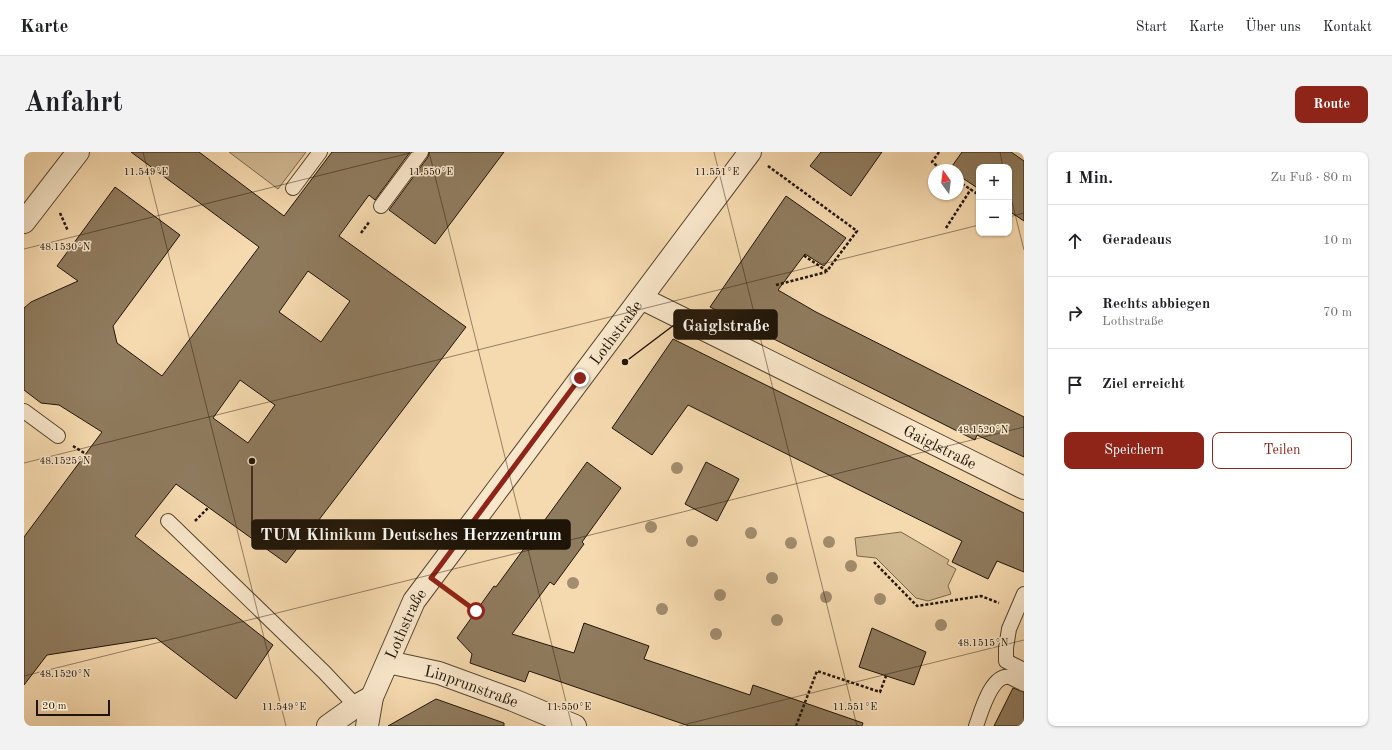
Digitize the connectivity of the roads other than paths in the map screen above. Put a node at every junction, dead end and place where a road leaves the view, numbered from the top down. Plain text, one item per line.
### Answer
1 (78, 152) edge
2 (320, 152) edge
3 (421, 152) edge
4 (750, 152) edge
5 (293, 188) dead end
6 (381, 206) dead end
7 (24, 222) edge
8 (641, 298) junction
9 (24, 411) edge
10 (58, 436) dead end
11 (1024, 488) edge
12 (168, 521) dead end
13 (1024, 594) edge
14 (388, 662) junction
15 (1024, 670) edge
16 (1024, 684) edge
17 (364, 701) junction
18 (328, 726) edge
19 (367, 726) edge
20 (575, 726) edge
21 (976, 726) edge

1 - 7 street
2 - 5 lane
3 - 6 lane
4 - 8 street, Lothstraße
8 - 11 street, Gaiglstraße
8 - 14 street, Lothstraße
9 - 10 lane
12 - 17 lane
13 - 15 lane
14 - 17 street, Lothstraße
14 - 20 street, Linprunstraße
16 - 21 lane
17 - 18 street, Lothstraße
17 - 19 street, Lothstraße

